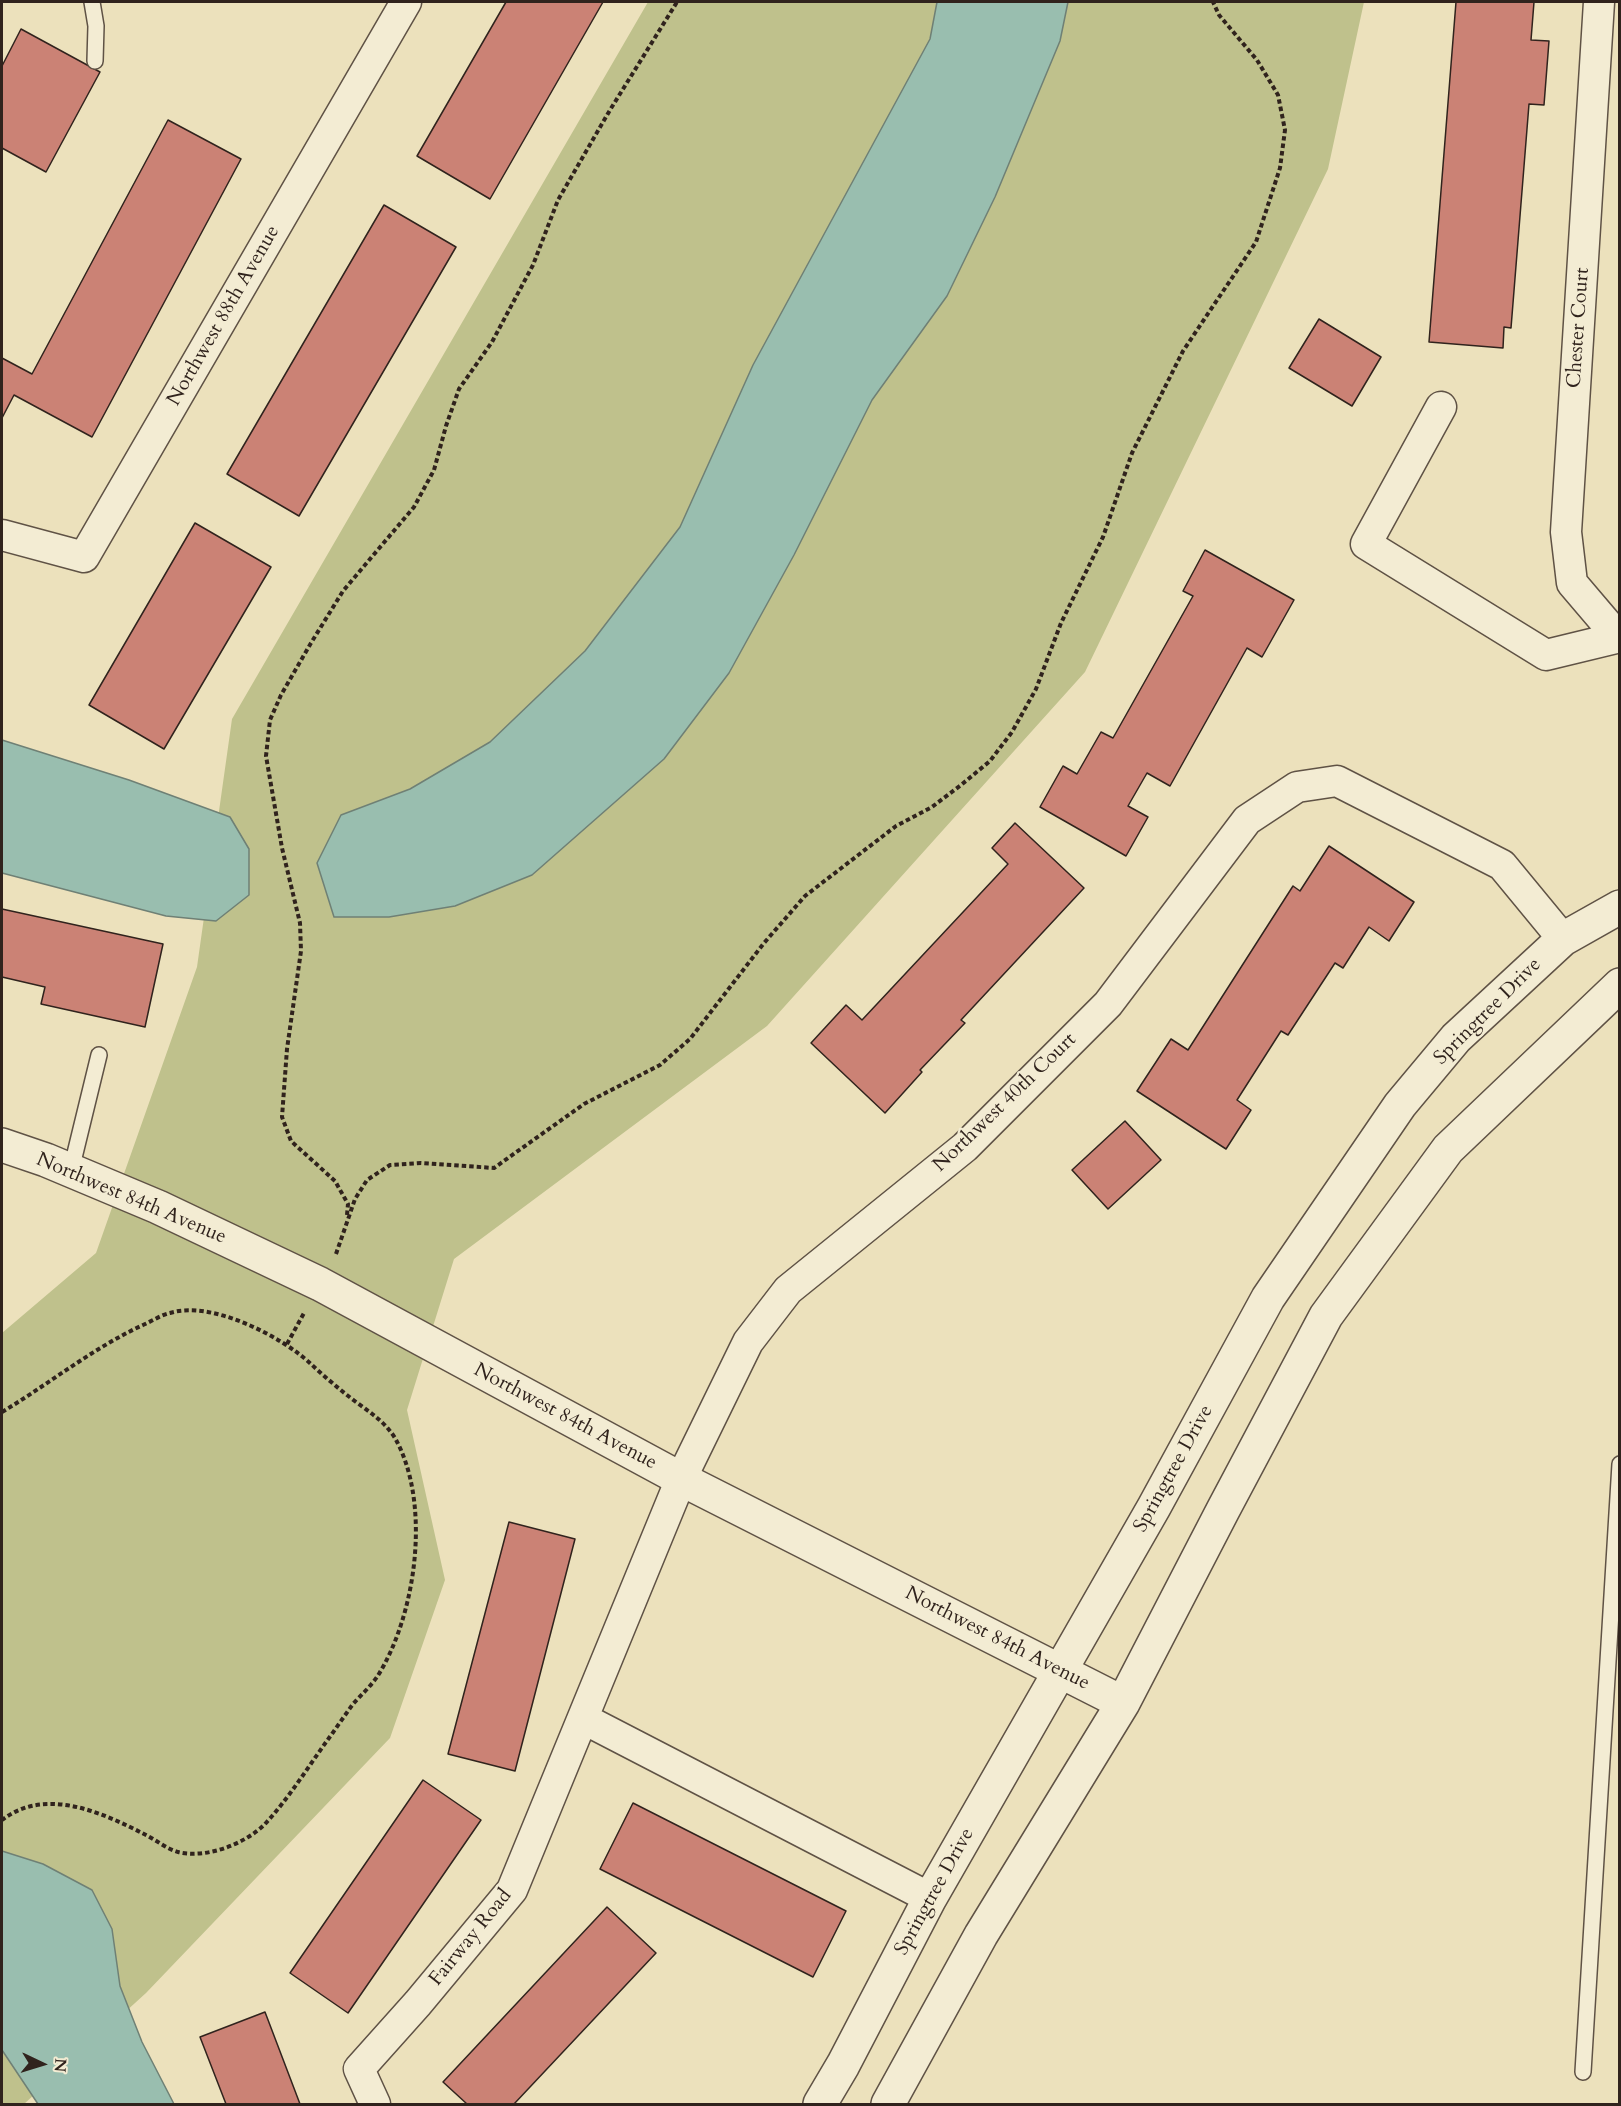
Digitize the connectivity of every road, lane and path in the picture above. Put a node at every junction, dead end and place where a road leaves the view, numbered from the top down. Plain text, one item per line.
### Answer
1 (92, 2) edge
2 (406, 2) edge
3 (677, 2) edge
4 (1213, 2) edge
5 (1599, 2) edge
6 (95, 61) dead end
7 (1441, 407) dead end
8 (2, 535) edge
9 (1619, 637) edge
10 (1620, 907) edge
11 (1563, 939) junction
12 (1620, 985) edge
13 (99, 1055) dead end
14 (2, 1145) edge
15 (70, 1170) junction
16 (346, 1221) junction
17 (335, 1257) dead end
18 (2, 1412) edge
19 (1620, 1464) edge
20 (681, 1479) junction
21 (1617, 1536) edge
22 (1060, 1670) junction
23 (1123, 1703) junction
24 (584, 1719) junction
25 (2, 1820) edge
26 (930, 1898) junction
27 (1583, 2072) dead end
28 (375, 2104) edge
29 (820, 2104) edge
30 (888, 2104) edge

1 - 6 lane
2 - 8 street, Northwest 88th Avenue
3 - 16 path
4 - 16 path
5 - 9 street, Chester Court
7 - 9 street
10 - 11 street, Springtree Drive
11 - 20 street, Northwest 40th Court
11 - 22 street, Springtree Drive
12 - 23 street
13 - 15 lane
14 - 15 street, Northwest 84th Avenue
15 - 20 street, Northwest 84th Avenue
16 - 17 path
18 - 25 path
19 - 21 lane
20 - 22 street, Northwest 84th Avenue
20 - 24 street, Fairway Road
21 - 27 lane
22 - 23 street, Northwest 84th Avenue
22 - 26 street, Springtree Drive
23 - 30 street
24 - 26 street
24 - 28 street, Fairway Road
26 - 29 street, Springtree Drive

